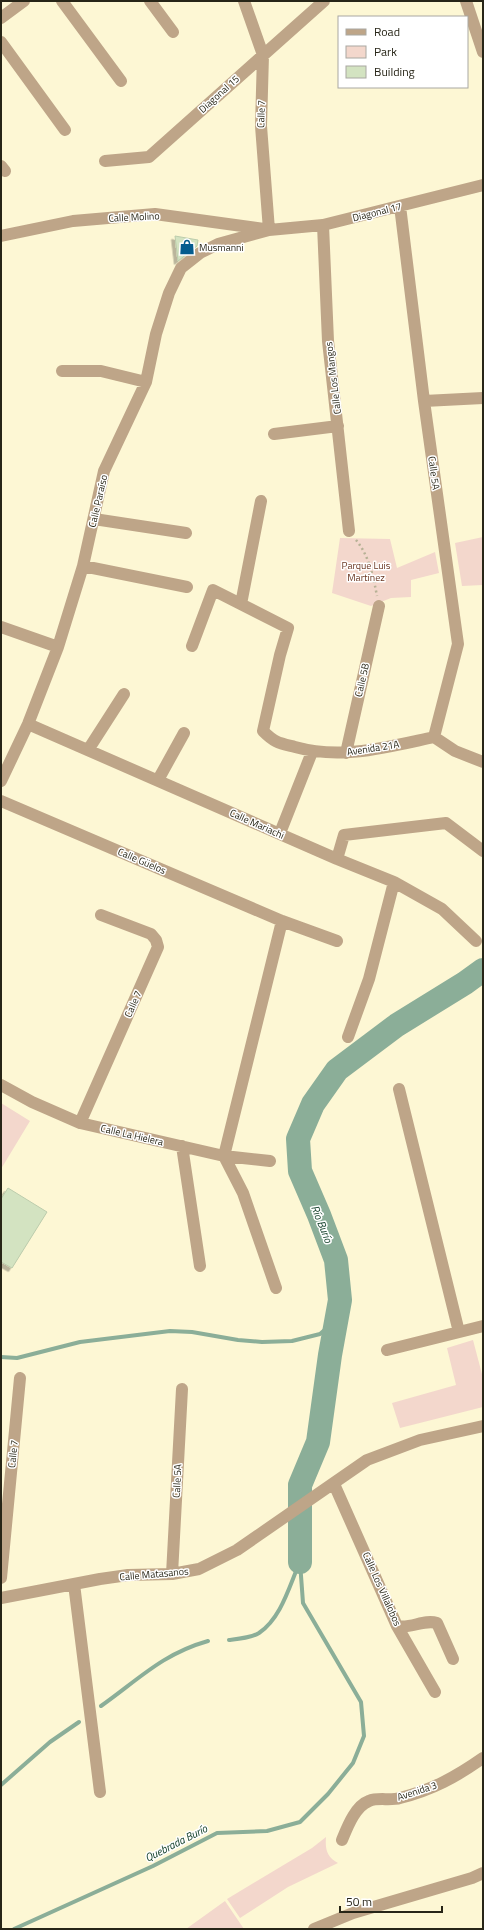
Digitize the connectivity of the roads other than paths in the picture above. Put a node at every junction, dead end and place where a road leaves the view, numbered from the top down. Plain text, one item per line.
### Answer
1 (24, 1) edge
2 (62, 1) edge
3 (150, 1) edge
4 (244, 1) edge
5 (324, 1) edge
6 (466, 1) edge
7 (1, 18) edge
8 (173, 32) dead end
9 (1, 42) edge
10 (483, 52) edge
11 (263, 55) junction
12 (122, 81) dead end
13 (65, 130) dead end
14 (104, 161) dead end
15 (483, 185) edge
16 (400, 206) junction
17 (323, 225) junction
18 (269, 230) junction
19 (1, 236) edge
20 (62, 371) dead end
21 (146, 382) junction
22 (483, 398) edge
23 (424, 401) junction
24 (338, 426) junction
25 (274, 434) dead end
26 (261, 501) dead end
27 (94, 519) junction
28 (349, 531) road end
29 (186, 533) dead end
30 (83, 566) junction
31 (187, 587) dead end
32 (241, 604) junction
33 (379, 606) road end
34 (1, 627) edge
35 (192, 646) dead end
36 (58, 647) junction
37 (124, 694) dead end
38 (28, 724) junction
39 (184, 733) dead end
40 (434, 737) junction
41 (88, 750) junction
42 (312, 752) junction
43 (346, 753) junction
44 (483, 762) edge
45 (158, 780) junction
46 (1, 781) edge
47 (1, 801) edge
48 (280, 833) junction
49 (483, 851) edge
50 (337, 859) junction
51 (394, 882) junction
52 (101, 915) dead end
53 (282, 921) junction
54 (337, 941) dead end
55 (476, 941) dead end
56 (348, 1037) dead end
57 (1, 1085) edge
58 (399, 1089) dead end
59 (80, 1123) junction
60 (182, 1146) junction
61 (224, 1156) junction
62 (270, 1161) dead end
63 (200, 1266) dead end
64 (276, 1288) dead end
65 (483, 1326) edge
66 (459, 1332) junction
67 (387, 1350) dead end
68 (20, 1378) dead end
69 (182, 1389) dead end
70 (483, 1426) edge
71 (334, 1484) junction
72 (172, 1574) junction
73 (1, 1578) edge
74 (74, 1584) junction
75 (1, 1598) edge
76 (397, 1626) junction
77 (453, 1659) dead end
78 (435, 1692) dead end
79 (483, 1758) edge
80 (100, 1792) dead end
81 (342, 1840) dead end
82 (483, 1873) edge
83 (314, 1929) edge

1 - 7 street
2 - 12 street
3 - 8 street
4 - 11 street, Calle 7
5 - 11 street, Diagonal 15
6 - 10 street
9 - 13 street
11 - 14 street, Diagonal 15
11 - 18 street, Calle 7
15 - 16 street, Diagonal 17
16 - 17 street, Diagonal 17
16 - 23 street, Calle 5A
17 - 18 street, Diagonal 17
17 - 24 street, Calle Los Mangos
18 - 19 street, Calle Molino
18 - 21 street, Calle Paraíso
20 - 21 street
21 - 27 street, Calle Paraíso
22 - 23 street
23 - 40 street, Calle 5A
24 - 25 street
24 - 28 street, Calle Los Mangos
26 - 32 street
27 - 29 street
27 - 30 street, Calle Paraíso
30 - 31 street
30 - 36 street, Calle Paraíso
32 - 35 street
32 - 42 street, Avenida 21A
33 - 43 street, Calle 5B
34 - 36 street
36 - 38 street, Calle Paraíso
37 - 41 street
38 - 41 street, Calle Mariachi
38 - 46 street, Calle Paraíso
39 - 45 street
40 - 43 street, Avenida 21A
40 - 44 street
41 - 45 street, Calle Mariachi
42 - 43 street, Avenida 21A
42 - 48 street
45 - 48 street, Calle Mariachi
47 - 53 street, Calle Güelos
48 - 50 street, Calle Mariachi
49 - 50 street
50 - 51 street, Calle Mariachi
51 - 55 street, Calle Mariachi
51 - 56 street
52 - 59 street, Calle 7
53 - 54 street, Calle Güelos
53 - 61 street
57 - 59 street, Calle La Hielera
58 - 66 street
59 - 60 street, Calle La Hielera
60 - 61 street, Calle La Hielera
60 - 63 street
61 - 62 street, Calle La Hielera
61 - 64 street
65 - 66 street
66 - 67 street
68 - 73 street, Calle 7
69 - 72 street, Calle 5A
70 - 71 street
71 - 72 street, Calle Matasanos
71 - 76 street, Calle Los Villalobos
72 - 74 street, Calle Matasanos
74 - 75 street, Calle Matasanos
74 - 80 street
76 - 77 street
76 - 78 street, Calle Los Villalobos
79 - 81 street, Avenida 3
82 - 83 street

